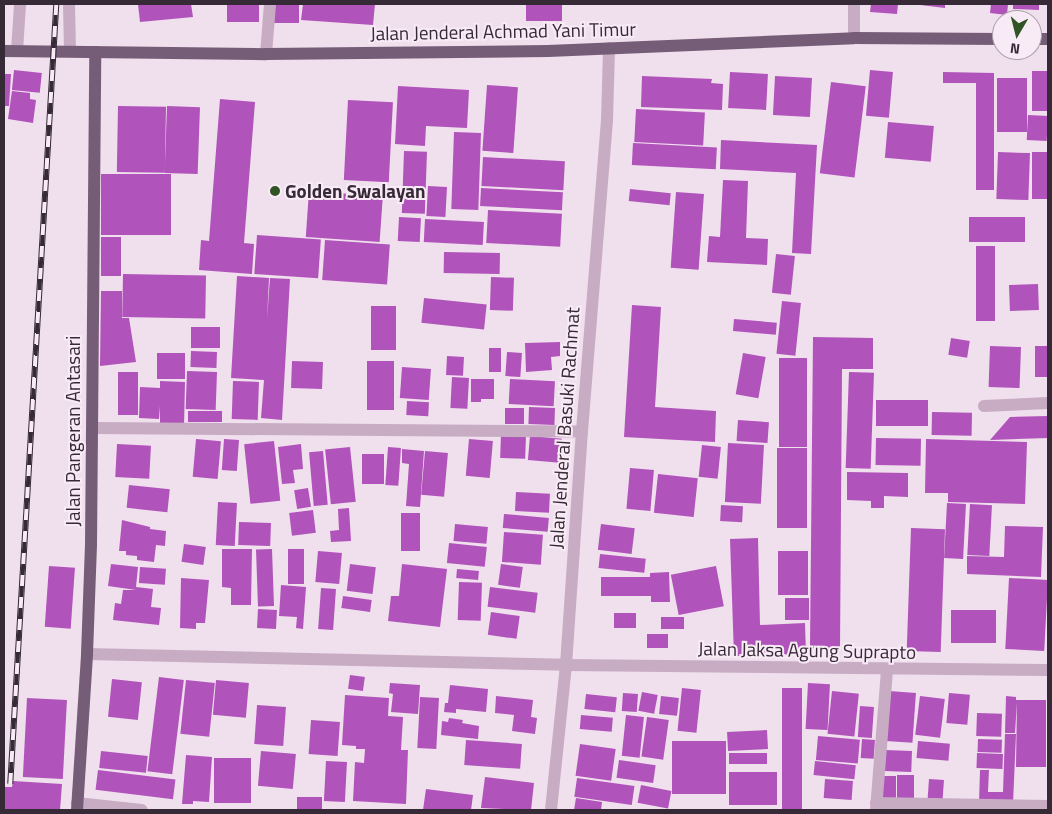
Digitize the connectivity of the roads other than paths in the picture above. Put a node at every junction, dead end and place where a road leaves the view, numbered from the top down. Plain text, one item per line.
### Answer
1 (20, 4) edge
2 (70, 4) edge
3 (270, 4) edge
4 (854, 4) edge
5 (854, 38) junction
6 (992, 39) edge
7 (609, 48) junction
8 (10, 51) edge
9 (70, 51) junction
10 (95, 52) junction
11 (266, 54) junction
12 (1048, 403) edge
13 (984, 406) dead end
14 (93, 428) junction
15 (582, 431) junction
16 (87, 654) junction
17 (566, 665) junction
18 (887, 670) junction
19 (1048, 670) edge
20 (1048, 806) edge
21 (77, 807) edge
22 (876, 807) edge
23 (142, 810) edge
24 (551, 810) edge

1 - 8 street
2 - 9 street
3 - 11 street
4 - 5 street
5 - 6 main road, Jalan Jenderal Achmad Yani Timur
5 - 7 main road, Jalan Jenderal Achmad Yani Timur
7 - 11 main road, Jalan Jenderal Achmad Yani Timur
7 - 15 street, Jalan Jenderal Basuki Rachmat
8 - 9 main road, Jalan Jenderal Achmad Yani Timur
9 - 10 main road, Jalan Jenderal Achmad Yani Timur
10 - 11 main road, Jalan Jenderal Achmad Yani Timur
10 - 14 main road, Jalan Pangeran Antasari
12 - 13 street
14 - 15 street
14 - 16 main road, Jalan Pangeran Antasari
15 - 17 street, Jalan Jenderal Basuki Rachmat
16 - 17 street, Jalan Jaksa Agung Suprapto
16 - 21 main road, Jalan Pangeran Antasari
17 - 18 street, Jalan Jaksa Agung Suprapto
17 - 24 street, Jalan Jenderal Basuki Rachmat
18 - 19 street, Jalan Jaksa Agung Suprapto
18 - 22 street
20 - 22 street
21 - 23 street

